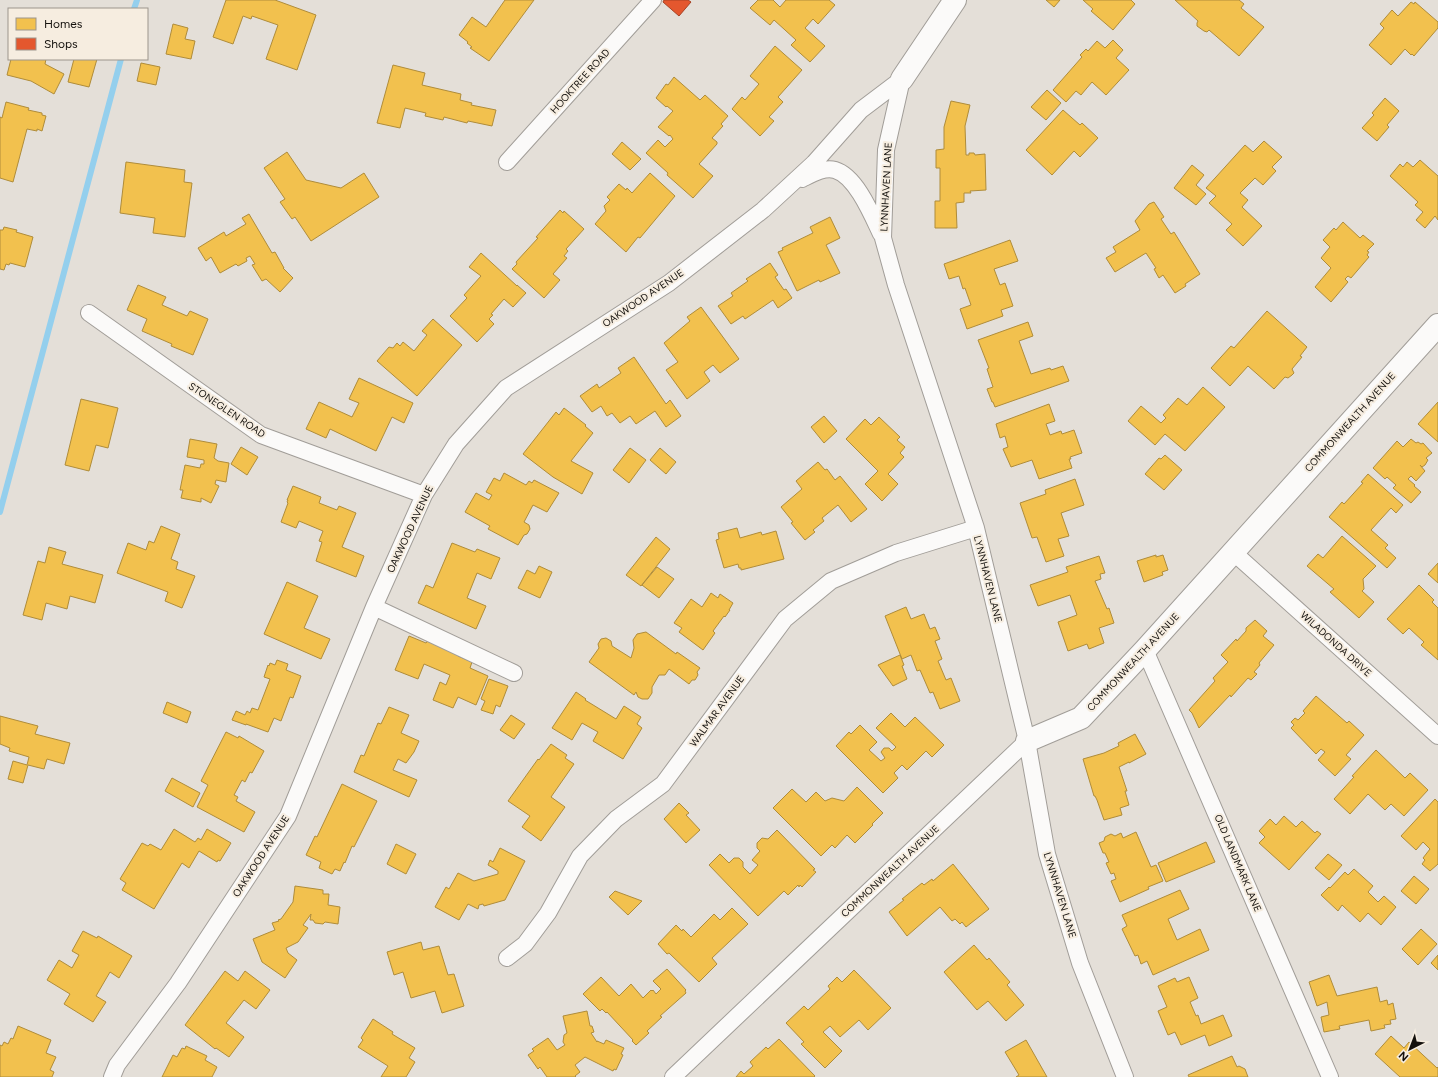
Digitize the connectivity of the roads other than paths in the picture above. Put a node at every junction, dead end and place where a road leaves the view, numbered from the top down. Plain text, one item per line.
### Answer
1 (653, 0) edge
2 (955, 0) edge
3 (902, 78) junction
4 (507, 162) dead end
5 (790, 184) junction
6 (883, 238) junction
7 (89, 313) dead end
8 (1437, 328) edge
9 (424, 494) junction
10 (976, 528) junction
11 (1233, 552) junction
12 (374, 607) junction
13 (1145, 650) junction
14 (514, 673) dead end
15 (1438, 736) edge
16 (1027, 741) junction
17 (507, 958) dead end
18 (112, 1077) edge
19 (672, 1077) edge
20 (1125, 1077) edge
21 (1330, 1077) edge

1 - 4 street, HOOKTREE ROAD
2 - 3 street, OAKWOOD AVENUE
3 - 5 street, OAKWOOD AVENUE
3 - 6 street, LYNNHAVEN LANE
5 - 6 street
5 - 9 street, OAKWOOD AVENUE
6 - 10 street, LYNNHAVEN LANE
7 - 9 street, STONEGLEN ROAD
8 - 11 street, COMMONWEALTH AVENUE
9 - 12 street, OAKWOOD AVENUE
10 - 16 street, LYNNHAVEN LANE
10 - 17 street, WALMAR AVENUE
11 - 13 street, COMMONWEALTH AVENUE
11 - 15 street, WILADONDA DRIVE
12 - 14 street
12 - 18 street, OAKWOOD AVENUE
13 - 16 street, COMMONWEALTH AVENUE
13 - 21 street, OLD LANDMARK LANE
16 - 19 street, COMMONWEALTH AVENUE
16 - 20 street, LYNNHAVEN LANE

